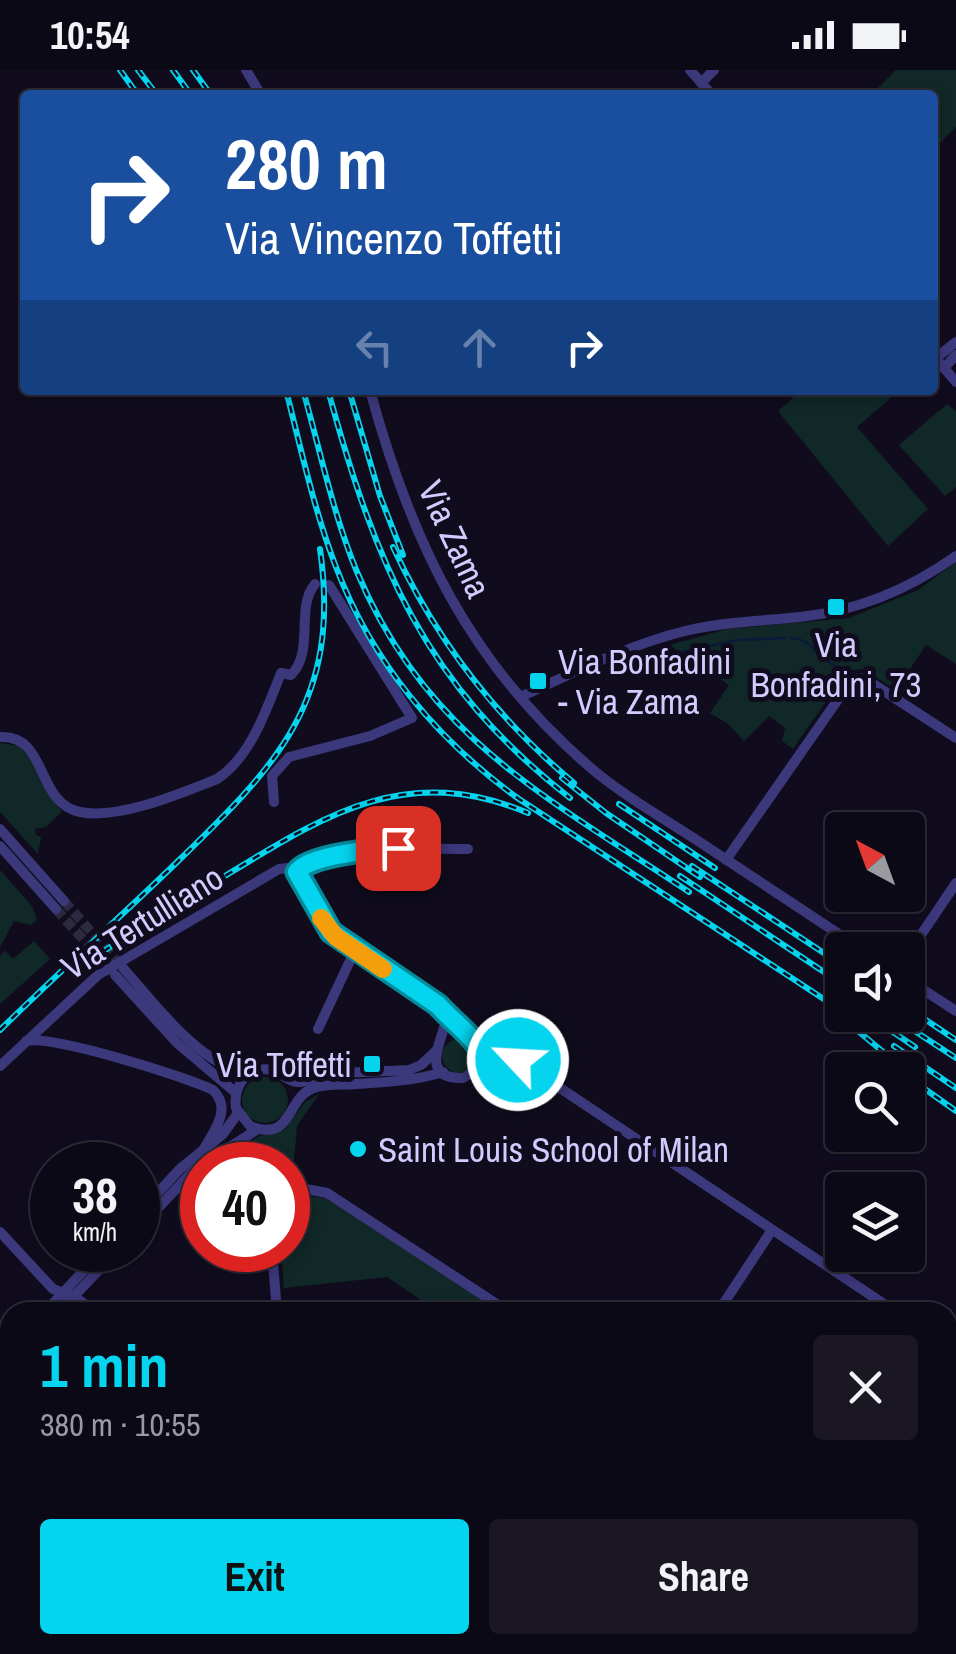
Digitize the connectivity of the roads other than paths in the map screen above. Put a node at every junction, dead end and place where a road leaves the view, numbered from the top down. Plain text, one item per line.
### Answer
1 (690, 70) edge
2 (714, 70) edge
3 (701, 83) junction
4 (707, 90) edge
5 (956, 355) edge
6 (938, 361) edge
7 (944, 368) junction
8 (956, 382) edge
9 (372, 395) edge
10 (956, 556) edge
11 (314, 584) dead end
12 (329, 584) dead end
13 (520, 696) junction
14 (0, 737) edge
15 (956, 738) edge
16 (274, 802) dead end
17 (0, 829) edge
18 (0, 846) edge
19 (468, 850) dead end
20 (726, 860) junction
21 (297, 872) junction
22 (956, 882) edge
23 (836, 932) edge
24 (923, 932) edge
25 (355, 950) junction
26 (925, 991) edge
27 (956, 1012) edge
28 (447, 1017) junction
29 (318, 1029) dead end
30 (467, 1034) junction
31 (441, 1040) junction
32 (25, 1041) junction
33 (480, 1050) junction
34 (436, 1051) junction
35 (0, 1066) edge
36 (526, 1066) junction
37 (477, 1068) junction
38 (442, 1072) junction
39 (249, 1074) junction
40 (286, 1078) junction
41 (236, 1092) junction
42 (295, 1102) junction
43 (238, 1113) junction
44 (258, 1129) junction
45 (207, 1142) edge
46 (213, 1142) edge
47 (180, 1172) edge
48 (310, 1190) edge
49 (160, 1192) edge
50 (160, 1206) edge
51 (772, 1230) junction
52 (0, 1232) edge
53 (86, 1272) edge
54 (94, 1272) edge
55 (274, 1272) edge
56 (69, 1295) junction
57 (59, 1302) edge
58 (65, 1302) edge
59 (81, 1302) edge
60 (276, 1302) edge
61 (494, 1302) edge
62 (725, 1302) edge
63 (881, 1302) edge

1 - 3 street
2 - 3 street
3 - 4 street
5 - 7 street
6 - 7 street
7 - 8 street
9 - 13 street, Via Zama
10 - 13 street
11 - 14 street
12 - 16 street
13 - 20 street, Via Zama
15 - 20 street
17 - 18 street
19 - 21 street, Via Tertulliano
20 - 23 street, Via Zama
21 - 25 street
21 - 32 street, Via Tertulliano
22 - 24 street
25 - 28 street
25 - 29 street
26 - 27 street
28 - 30 street
28 - 31 street
30 - 31 street
30 - 33 street
31 - 34 street
32 - 35 street, Via Tertulliano
32 - 45 street
33 - 36 street
33 - 37 street
34 - 38 street
34 - 40 street
36 - 37 street
36 - 51 street
37 - 38 street
38 - 42 street
39 - 40 street
39 - 41 street
39 - 41 street
40 - 42 street
41 - 43 street
42 - 44 street
43 - 44 street
43 - 46 street
44 - 50 street
47 - 49 street
48 - 61 street
51 - 62 street
51 - 63 street
52 - 56 street
53 - 56 street
54 - 56 street
55 - 60 street
56 - 57 street
56 - 58 street
56 - 59 street

